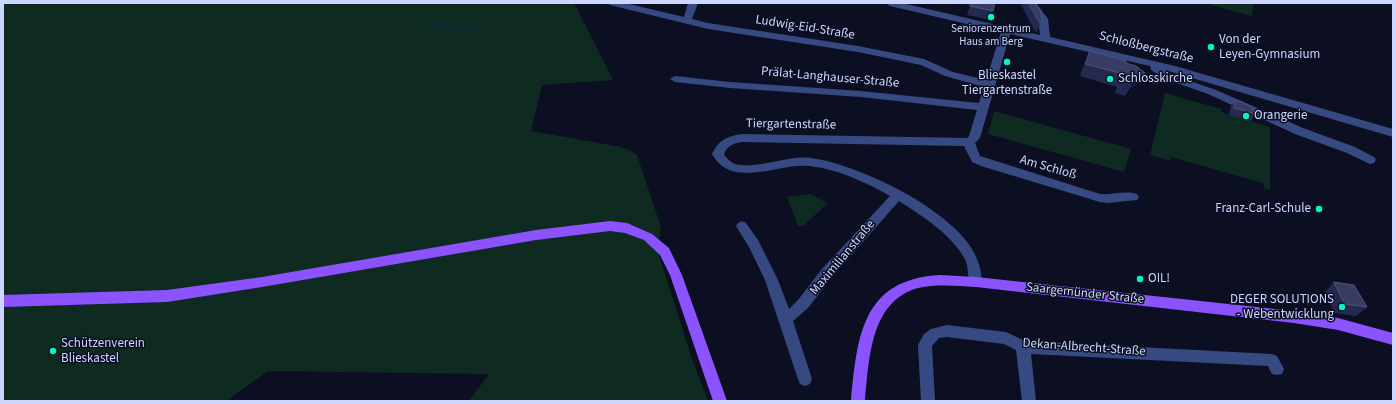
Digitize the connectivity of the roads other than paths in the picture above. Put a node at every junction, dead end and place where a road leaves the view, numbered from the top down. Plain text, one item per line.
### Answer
1 (613, 3) edge
2 (693, 3) edge
3 (890, 3) edge
4 (1031, 3) edge
5 (687, 21) junction
6 (1006, 30) junction
7 (1045, 39) junction
8 (1155, 64) junction
9 (675, 79) dead end
10 (990, 85) junction
11 (984, 107) junction
12 (1393, 133) edge
13 (969, 142) junction
14 (1370, 160) dead end
15 (898, 195) junction
16 (1133, 197) dead end
17 (742, 226) dead end
18 (976, 282) junction
19 (3, 301) edge
20 (786, 320) junction
21 (1393, 339) edge
22 (1023, 347) junction
23 (1277, 368) dead end
24 (805, 379) dead end
25 (720, 401) edge
26 (858, 401) edge
27 (928, 401) edge
28 (1029, 401) edge

1 - 5 street, Ludwig-Eid-Straße
2 - 5 street
3 - 6 street, Schloßbergstraße
4 - 7 street
5 - 10 street, Ludwig-Eid-Straße
6 - 7 street, Schloßbergstraße
6 - 10 street
7 - 8 street, Schloßbergstraße
8 - 12 street, Schloßbergstraße
8 - 14 street
9 - 11 street, Prälat-Langhauser-Straße
10 - 11 street
11 - 13 street
13 - 15 street, Tiergartenstraße
13 - 16 street, Am Schloß
15 - 18 street, Tiergartenstraße
15 - 20 street, Maximilianstraße
17 - 20 street
18 - 21 main road, Saargemünder Straße
18 - 26 main road, Saargemünder Straße
19 - 25 main road
20 - 24 street
22 - 23 street, Dekan-Albrecht-Straße
22 - 27 street, Dekan-Albrecht-Straße
22 - 28 street

